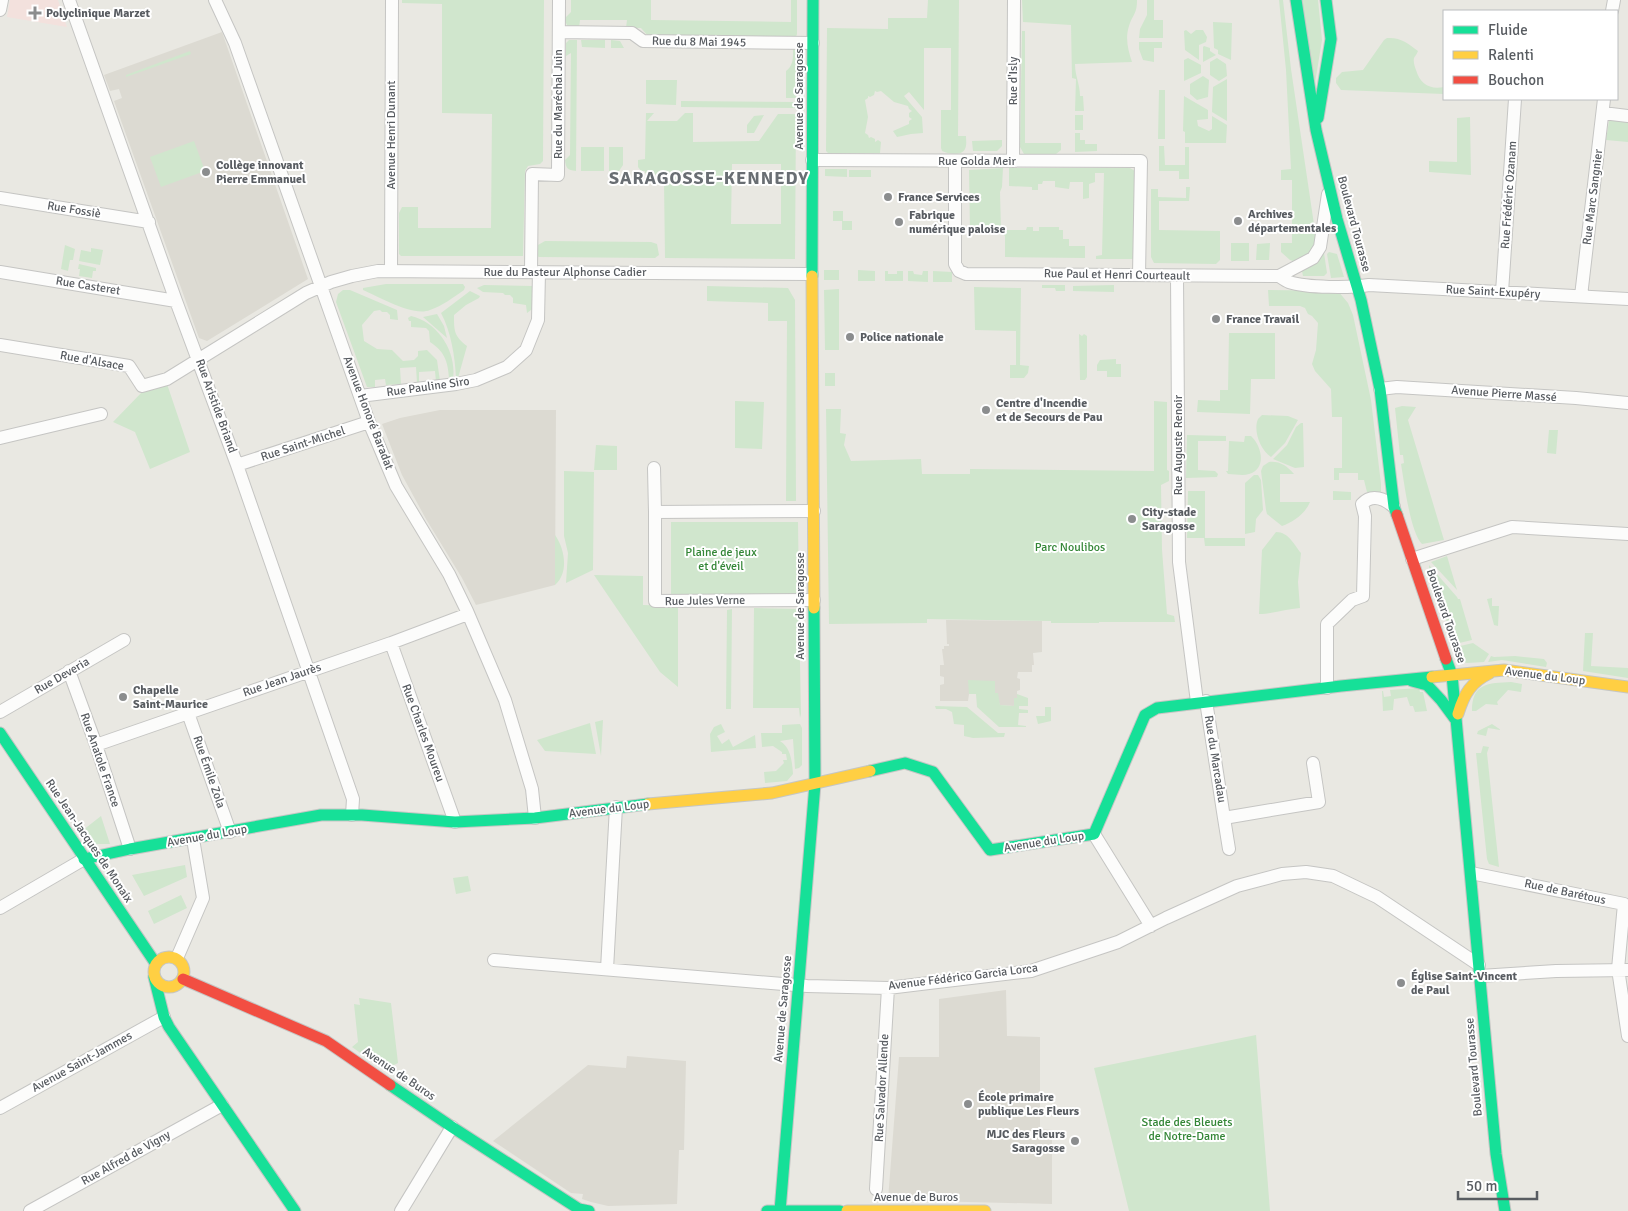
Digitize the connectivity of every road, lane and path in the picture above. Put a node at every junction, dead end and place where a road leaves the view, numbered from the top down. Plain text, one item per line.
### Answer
1 (2, 0) edge
2 (69, 0) edge
3 (215, 0) edge
4 (392, 0) edge
5 (559, 0) edge
6 (813, 0) edge
7 (1014, 0) edge
8 (1296, 0) edge
9 (1326, 0) edge
10 (0, 10) edge
11 (559, 32) junction
12 (813, 43) junction
13 (1515, 100) edge
14 (1604, 100) edge
15 (1603, 113) junction
16 (1628, 116) edge
17 (1316, 130) junction
18 (812, 160) junction
19 (955, 161) junction
20 (1012, 161) junction
21 (1329, 187) junction
22 (0, 198) edge
23 (149, 222) junction
24 (1320, 247) junction
25 (1346, 248) junction
26 (391, 271) junction
27 (0, 272) edge
28 (535, 272) junction
29 (812, 274) junction
30 (1139, 275) junction
31 (1177, 276) junction
32 (1279, 276) junction
33 (321, 286) junction
34 (1358, 287) junction
35 (1502, 292) junction
36 (1581, 296) junction
37 (1628, 299) edge
38 (176, 301) junction
39 (0, 345) edge
40 (199, 359) junction
41 (1380, 389) junction
42 (360, 396) junction
43 (1628, 403) edge
44 (101, 414) dead end
45 (369, 422) junction
46 (0, 438) edge
47 (237, 465) junction
48 (654, 468) dead end
49 (1394, 507) junction
50 (655, 512) junction
51 (814, 512) junction
52 (1628, 534) edge
53 (1412, 559) junction
54 (814, 600) junction
55 (468, 614) junction
56 (124, 640) dead end
57 (391, 643) junction
58 (69, 671) junction
59 (309, 671) junction
60 (1494, 671) junction
61 (1452, 675) junction
62 (1407, 680) junction
63 (1327, 688) junction
64 (1628, 688) edge
65 (1202, 702) junction
66 (0, 712) edge
67 (188, 713) junction
68 (1456, 721) junction
69 (0, 733) edge
70 (96, 745) junction
71 (1313, 763) dead end
72 (815, 784) junction
73 (616, 807) junction
74 (352, 815) junction
75 (535, 818) junction
76 (1224, 818) junction
77 (455, 822) junction
78 (230, 832) junction
79 (1094, 834) junction
80 (193, 839) junction
81 (130, 849) junction
82 (1229, 849) dead end
83 (84, 858) junction
84 (1470, 874) junction
85 (0, 908) edge
86 (1151, 926) junction
87 (177, 958) junction
88 (494, 960) dead end
89 (156, 964) junction
90 (608, 968) junction
91 (1623, 969) edge
92 (1480, 971) junction
93 (154, 977) junction
94 (179, 983) junction
95 (798, 985) junction
96 (888, 988) junction
97 (164, 1017) junction
98 (1628, 1036) edge
99 (222, 1105) junction
100 (0, 1108) edge
101 (452, 1128) junction
102 (876, 1189) dead end
103 (30, 1211) edge
104 (295, 1211) edge
105 (401, 1211) edge
106 (589, 1211) edge
107 (767, 1211) edge
108 (780, 1211) edge
109 (840, 1211) edge
110 (847, 1211) edge
111 (982, 1211) edge
112 (1505, 1211) edge

1 - 10 street
2 - 23 street, Rue Aristide Briand
3 - 33 street, Avenue Honoré Baradat
4 - 26 street, Avenue Henri Dunant
5 - 11 street, Rue du Maréchal Juin
6 - 12 street, Avenue de Saragosse
7 - 20 street, Rue d'Isly
8 - 17 street, Boulevard Tourasse
9 - 17 street, Boulevard Tourasse
11 - 12 street, Rue du 8 Mai 1945
11 - 28 street, Rue du Maréchal Juin
12 - 18 street, Avenue de Saragosse
13 - 35 street, Rue Frédéric Ozanam
14 - 15 street, Rue Marc Sangnier
15 - 16 street
15 - 36 street, Rue Marc Sangnier
17 - 21 street, Boulevard Tourasse
18 - 19 street, Rue Golda Meir
18 - 29 street, Avenue de Saragosse
19 - 20 street, Rue Golda Meir
19 - 30 street, Rue Paul et Henri Courteault
20 - 30 street, Rue Golda Meir
21 - 24 street
21 - 25 street, Boulevard Tourasse
22 - 23 street, Rue Fossiè
23 - 38 street, Rue Aristide Briand
24 - 25 street
24 - 32 street, Rue Paul et Henri Courteault
25 - 34 street, Boulevard Tourasse
26 - 28 street, Rue du Pasteur Alphonse Cadier
26 - 33 street, Rue du Pasteur Alphonse Cadier
27 - 38 street, Rue Casteret
28 - 29 street, Rue du Pasteur Alphonse Cadier
28 - 42 street, Rue Pauline Siro
29 - 51 street, Avenue de Saragosse
30 - 31 street, Rue Paul et Henri Courteault
31 - 32 street, Rue Paul et Henri Courteault
31 - 65 street, Rue Auguste Renoir
32 - 34 street, Rue Paul et Henri Courteault
33 - 40 street, Rue du Pasteur Alphonse Cadier
33 - 42 street, Avenue Honoré Baradat
34 - 35 street, Rue Saint-Exupéry
34 - 41 street, Boulevard Tourasse
35 - 36 street, Rue Saint-Exupéry
36 - 37 street, Rue Saint-Exupéry
38 - 40 street, Rue Aristide Briand
39 - 40 street, Rue d'Alsace
40 - 47 street, Rue Aristide Briand
41 - 43 street, Avenue Pierre Massé
41 - 49 street, Boulevard Tourasse
42 - 45 street, Avenue Honoré Baradat
44 - 46 street
45 - 47 street, Rue Saint-Michel
45 - 55 street, Avenue Honoré Baradat
47 - 59 street, Rue Aristide Briand
48 - 50 street, Rue Jules Verne
49 - 53 street, Boulevard Tourasse
49 - 63 street
50 - 51 street
50 - 54 street, Rue Jules Verne
51 - 54 street, Avenue de Saragosse
52 - 53 street
53 - 61 street, Boulevard Tourasse
54 - 72 street, Avenue de Saragosse
55 - 57 street, Rue Jean Jaurès
55 - 75 street, Avenue Honoré Baradat
56 - 58 street, Rue Deveria
57 - 59 street, Rue Jean Jaurès
57 - 77 street, Rue Charles Moureu
58 - 66 street, Rue Deveria
58 - 70 street, Rue Anatole France
59 - 67 street, Rue Jean Jaurès
59 - 74 street, Rue Aristide Briand
60 - 61 street, Avenue du Loup
60 - 64 street, Avenue du Loup
60 - 68 street
61 - 62 street, Avenue du Loup
61 - 68 street, Boulevard Tourasse
62 - 63 street, Avenue du Loup
62 - 68 street
63 - 65 street, Avenue du Loup
65 - 76 street, Rue du Marcadau
65 - 79 street, Avenue du Loup
67 - 70 street, Rue Jean Jaurès
67 - 78 street, Rue Émile Zola
68 - 84 street, Boulevard Tourasse
69 - 83 street, Rue Jean-Jacques de Monaix
70 - 81 street, Rue Anatole France
71 - 76 street, Rue du Marcadau
72 - 73 street, Avenue du Loup
72 - 79 street, Avenue du Loup
72 - 95 street, Avenue de Saragosse
73 - 75 street, Avenue du Loup
73 - 90 street
74 - 77 street, Avenue du Loup
74 - 78 street, Avenue du Loup
75 - 77 street, Avenue du Loup
76 - 82 street, Rue du Marcadau
78 - 80 street, Avenue du Loup
79 - 86 street, Avenue du Loup
80 - 81 street, Avenue du Loup
80 - 87 street
81 - 83 street, Avenue du Loup
83 - 85 street
83 - 89 street, Rue Jean-Jacques de Monaix
84 - 91 street, Rue de Barétous
84 - 92 street, Boulevard Tourasse
86 - 92 street, Avenue Fédérico Garcia Lorca
86 - 96 street, Avenue Fédérico Garcia Lorca
87 - 89 street
87 - 94 street
88 - 90 street, Avenue Fédérico Garcia Lorca
89 - 93 street
90 - 95 street, Avenue Fédérico Garcia Lorca
91 - 92 street
91 - 98 street
92 - 112 street, Boulevard Tourasse
93 - 94 street
93 - 97 street
94 - 97 street
94 - 101 street, Avenue de Buros
95 - 96 street, Avenue Fédérico Garcia Lorca
95 - 108 street, Avenue de Saragosse
96 - 102 street, Rue Salvador Allende
97 - 99 street
97 - 100 street, Avenue Saint-Jammes
99 - 103 street, Rue Alfred de Vigny
99 - 104 street
101 - 105 street
101 - 106 street, Avenue de Buros
107 - 108 street
108 - 109 street
110 - 111 street, Avenue de Buros

